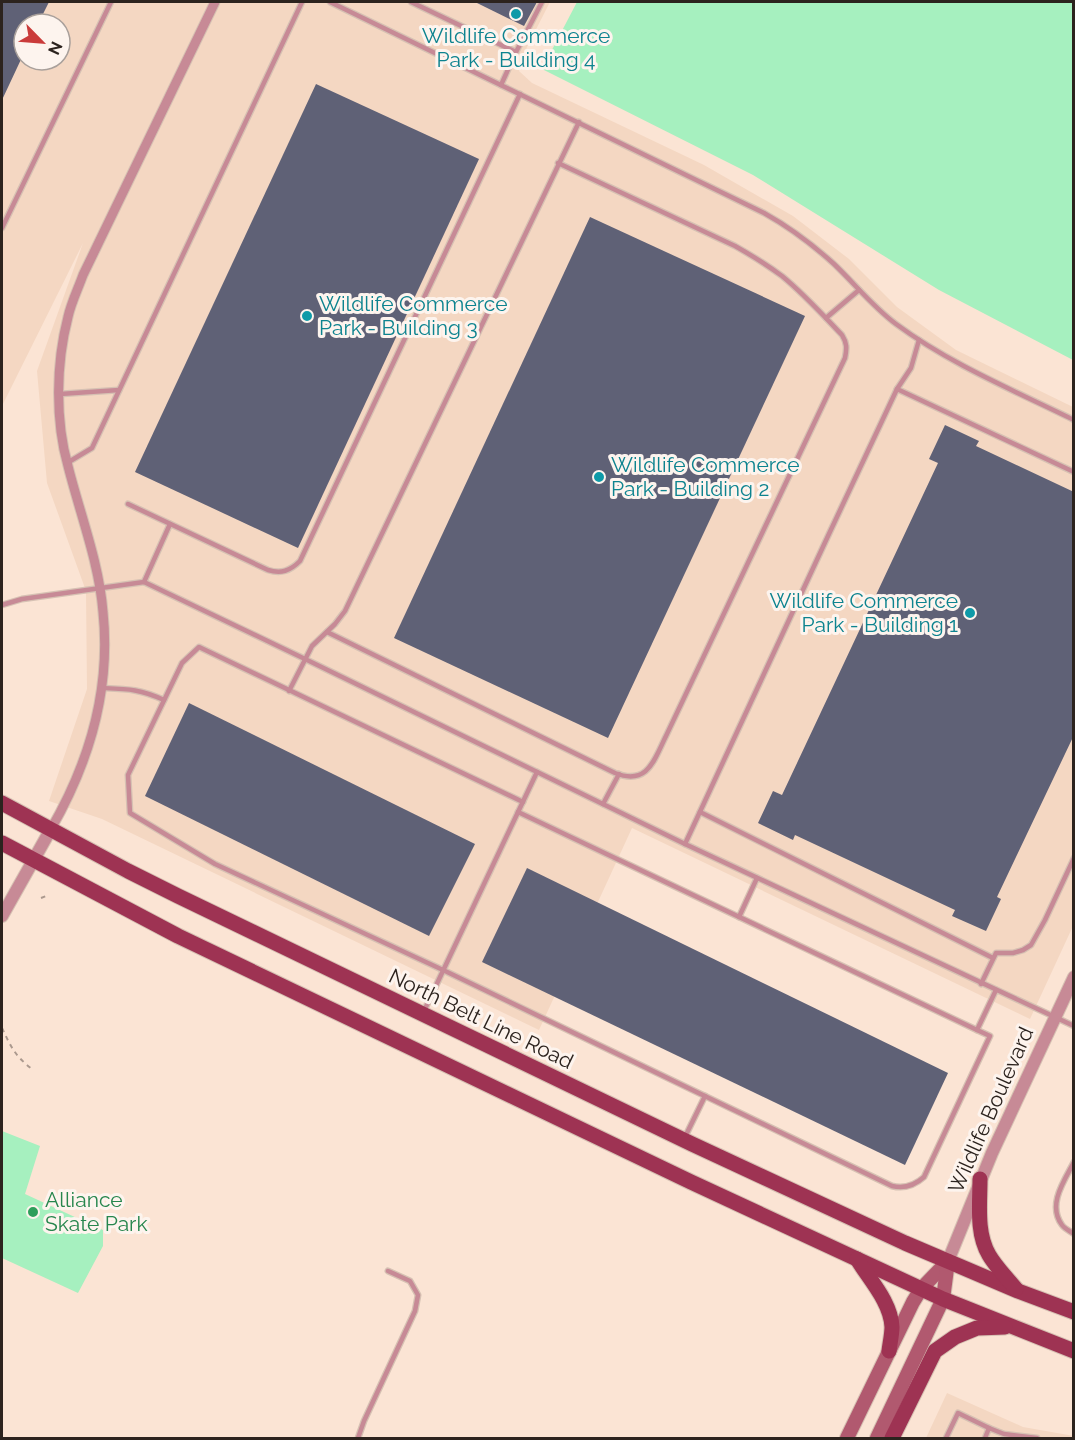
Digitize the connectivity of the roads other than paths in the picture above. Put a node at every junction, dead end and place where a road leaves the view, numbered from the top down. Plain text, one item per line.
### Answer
1 (111, 2) edge
2 (215, 2) edge
3 (302, 2) edge
4 (330, 2) edge
5 (411, 2) edge
6 (542, 2) edge
7 (516, 52) junction
8 (501, 85) junction
9 (520, 94) junction
10 (579, 122) junction
11 (558, 163) junction
12 (2, 228) edge
13 (860, 290) junction
14 (826, 318) junction
15 (919, 340) junction
16 (897, 389) junction
17 (119, 390) junction
18 (60, 394) junction
19 (1074, 420) edge
20 (67, 463) junction
21 (1074, 472) edge
22 (128, 504) dead end
23 (170, 524) junction
24 (144, 582) junction
25 (99, 589) junction
26 (2, 605) edge
27 (327, 632) junction
28 (305, 659) junction
29 (102, 688) junction
30 (289, 691) junction
31 (164, 700) junction
32 (537, 772) junction
33 (619, 774) junction
34 (523, 802) junction
35 (2, 803) edge
36 (603, 804) junction
37 (518, 812) junction
38 (699, 813) junction
39 (51, 829) junction
40 (2, 843) edge
41 (685, 844) junction
42 (1074, 858) edge
43 (33, 859) junction
44 (757, 878) junction
45 (2, 916) edge
46 (739, 917) junction
47 (993, 958) junction
48 (443, 970) junction
49 (1074, 977) edge
50 (981, 984) junction
51 (996, 990) junction
52 (422, 1014) junction
53 (1055, 1018) junction
54 (1074, 1026) edge
55 (977, 1030) junction
56 (705, 1096) junction
57 (684, 1140) junction
58 (1074, 1161) edge
59 (980, 1179) junction
60 (1074, 1234) edge
61 (856, 1259) junction
62 (948, 1261) junction
63 (388, 1271) dead end
64 (921, 1289) junction
65 (1018, 1291) junction
66 (944, 1299) junction
67 (1074, 1312) edge
68 (1012, 1327) junction
69 (889, 1351) junction
70 (1074, 1351) edge
71 (990, 1428) junction
72 (358, 1438) edge
73 (847, 1438) edge
74 (877, 1438) edge
75 (892, 1438) edge
76 (946, 1438) edge
77 (985, 1438) edge
78 (1037, 1438) edge

1 - 12 lane
2 - 18 street
3 - 17 lane
4 - 8 lane
5 - 7 lane
6 - 7 lane
7 - 8 lane
8 - 9 lane
9 - 10 lane
9 - 23 lane
10 - 11 lane
10 - 13 lane
11 - 14 lane
11 - 27 lane
13 - 14 lane
13 - 15 lane
14 - 33 lane
15 - 16 lane
15 - 19 lane
16 - 21 lane
16 - 38 lane
17 - 18 lane
17 - 20 lane
18 - 20 street
20 - 25 street
22 - 23 lane
23 - 24 lane
24 - 25 lane
24 - 28 lane
25 - 26 lane
25 - 29 street
27 - 28 lane
27 - 33 lane
28 - 30 lane
28 - 32 lane
29 - 31 lane
29 - 39 street
30 - 31 lane
30 - 34 lane
31 - 48 lane
32 - 34 lane
32 - 36 lane
33 - 36 lane
34 - 37 lane
35 - 39 main road, North Belt Line Road
36 - 41 lane
37 - 46 lane
37 - 48 lane
38 - 41 lane
38 - 47 lane
39 - 43 street
39 - 52 main road, North Belt Line Road
40 - 43 main road
41 - 44 lane
42 - 47 lane
43 - 45 street
43 - 61 main road
44 - 46 lane
44 - 50 lane
46 - 55 lane
47 - 50 lane
48 - 52 lane
48 - 56 lane
49 - 53 street, Wildlife Boulevard
50 - 51 lane
51 - 53 lane
51 - 55 lane
52 - 57 main road, North Belt Line Road
53 - 54 lane
53 - 59 street, Wildlife Boulevard
55 - 56 lane
56 - 57 lane
57 - 62 main road, North Belt Line Road
58 - 60 lane
59 - 62 street, Wildlife Boulevard
59 - 65 main road
61 - 64 main road
61 - 69 main road
62 - 64 main road
62 - 65 main road, North Belt Line Road
62 - 66 main road
63 - 72 lane
64 - 66 main road
64 - 69 main road
65 - 67 main road, North Belt Line Road
66 - 68 main road
66 - 74 main road
68 - 70 main road
68 - 75 main road
69 - 73 main road
71 - 76 lane
71 - 77 lane
71 - 78 lane

